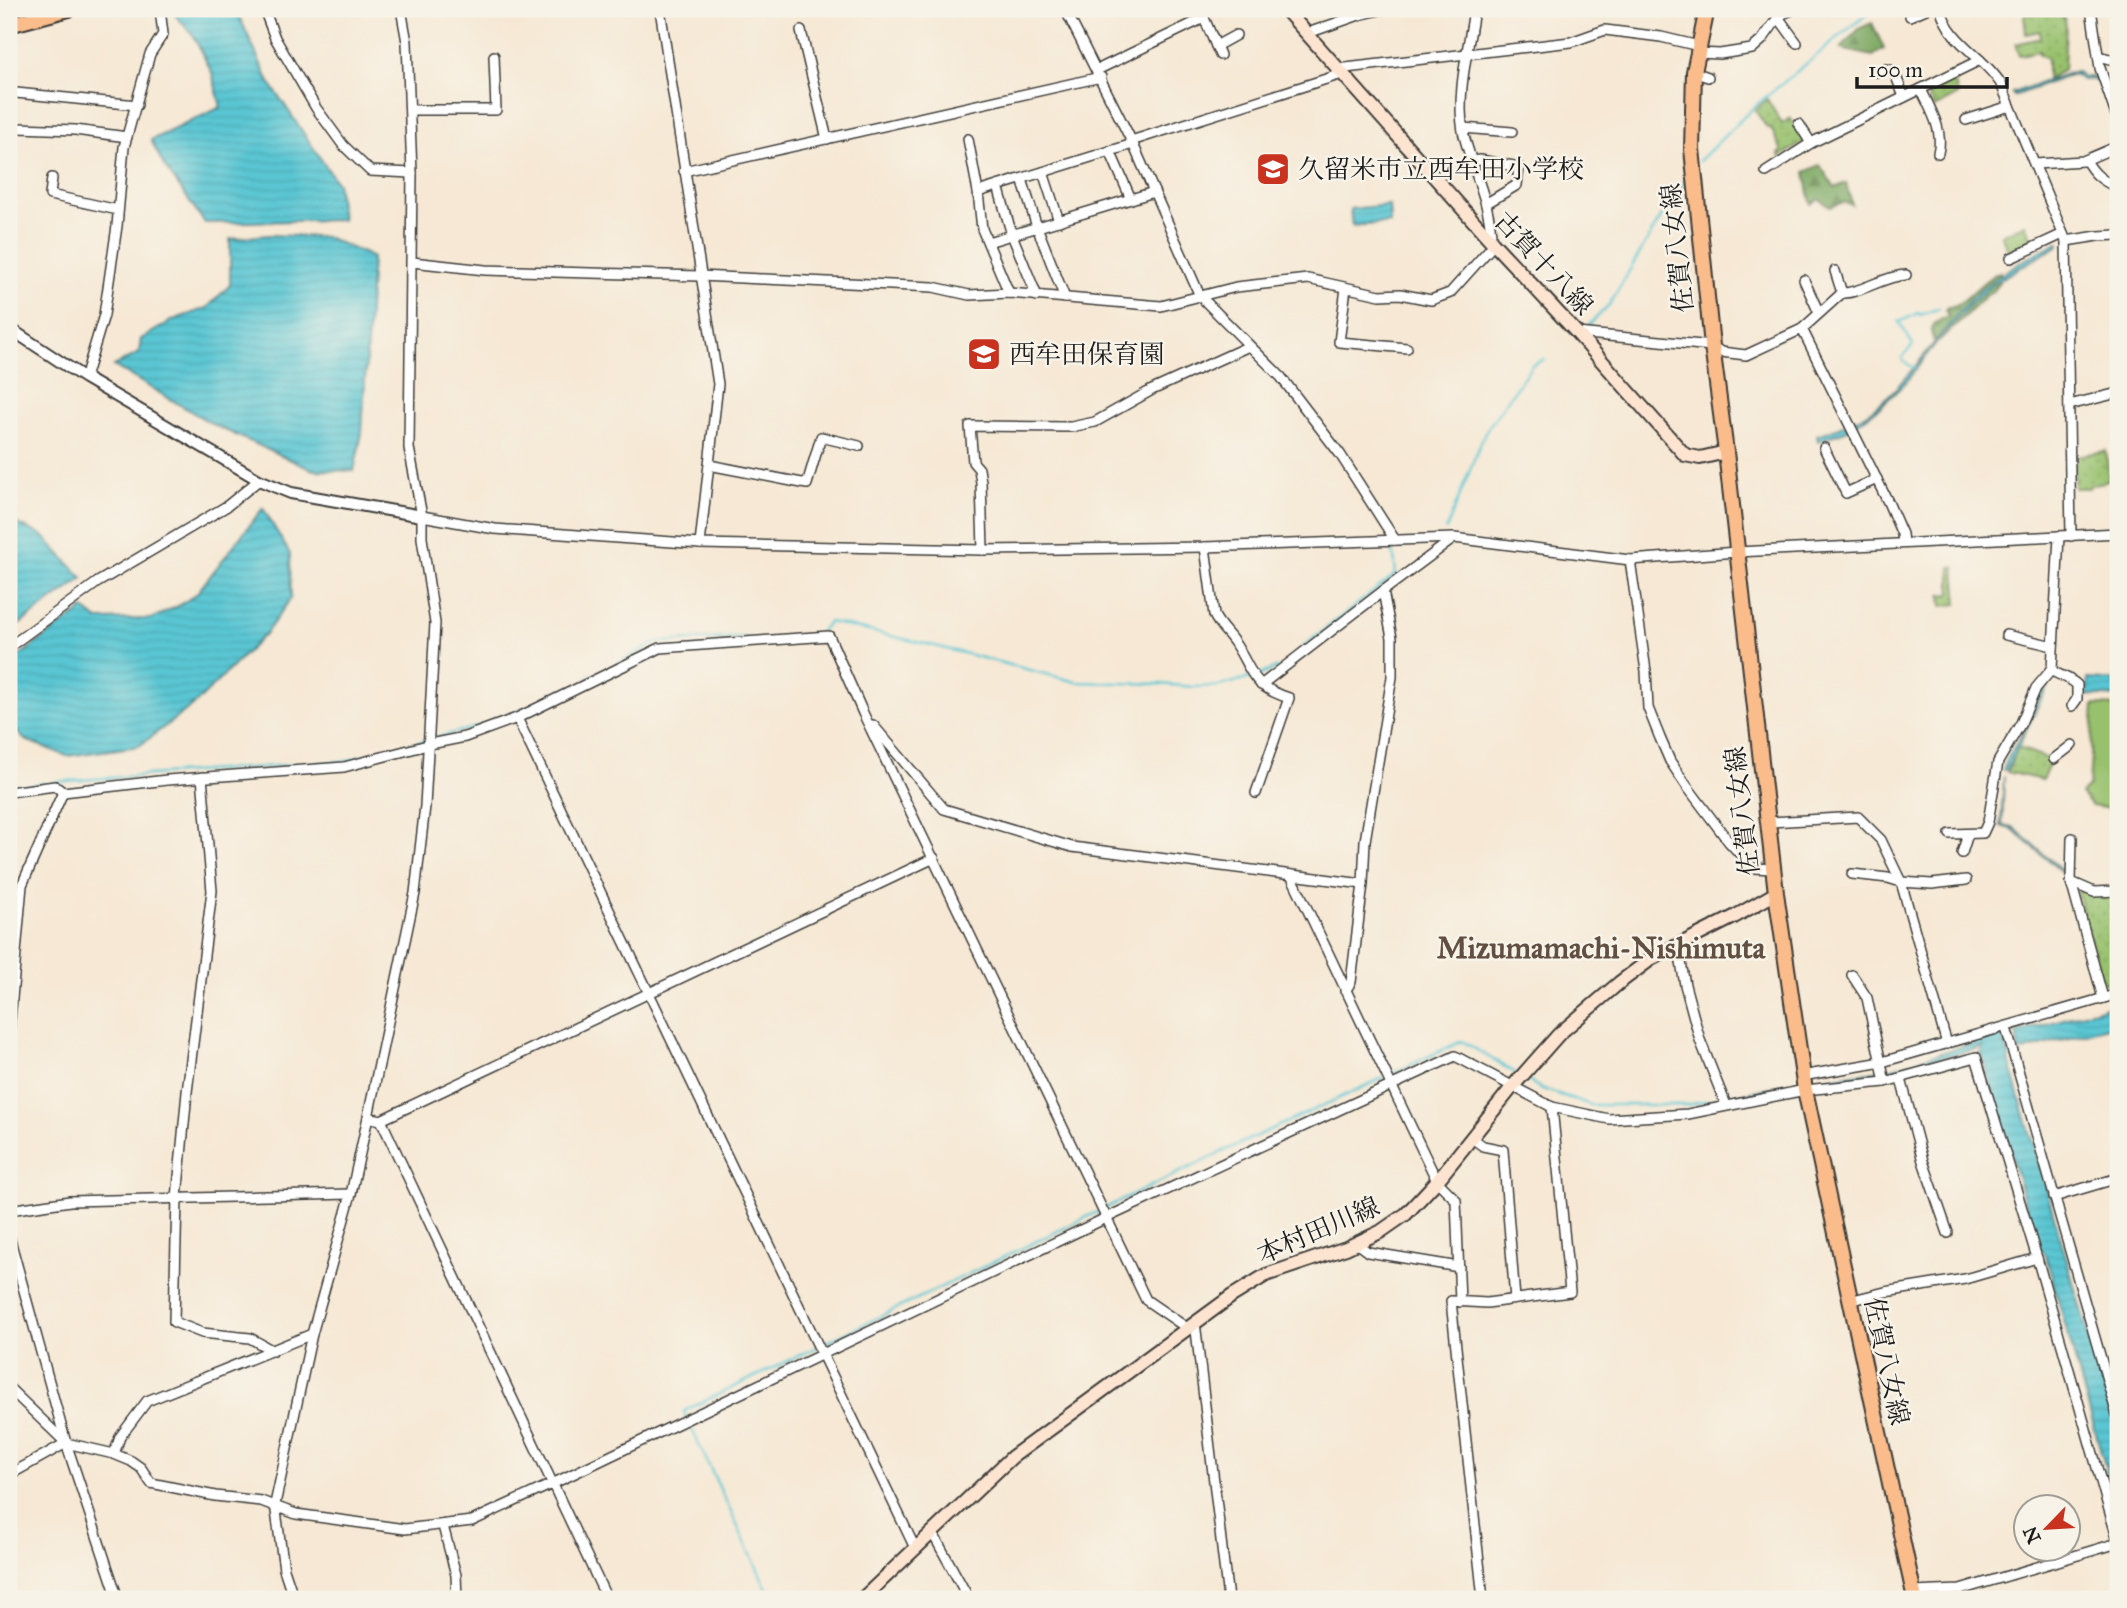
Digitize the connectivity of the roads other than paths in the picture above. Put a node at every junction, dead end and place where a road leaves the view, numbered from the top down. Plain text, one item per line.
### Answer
1 (69, 9) edge
2 (160, 9) edge
3 (264, 9) edge
4 (401, 9) edge
5 (660, 9) edge
6 (1065, 9) edge
7 (1285, 9) edge
8 (1384, 9) edge
9 (1475, 9) edge
10 (1707, 9) edge
11 (1794, 9) edge
12 (1926, 9) edge
13 (1941, 9) edge
14 (2091, 9) edge
15 (1202, 14) edge
16 (1910, 16) dead end
17 (1778, 17) junction
18 (9, 25) edge
19 (801, 31) dead end
20 (1308, 33) junction
21 (1236, 36) dead end
22 (1797, 43) dead end
23 (1698, 50) junction
24 (494, 55) dead end
25 (1468, 55) junction
26 (2098, 56) junction
27 (1980, 60) junction
28 (2118, 61) edge
29 (1340, 71) junction
30 (1876, 72) dead end
31 (1099, 74) junction
32 (1921, 89) junction
33 (16, 93) dead end
34 (1904, 97) junction
35 (137, 105) junction
36 (2010, 106) junction
37 (410, 110) junction
38 (1966, 120) dead end
39 (2118, 121) edge
40 (1799, 124) dead end
41 (19, 128) dead end
42 (1463, 128) junction
43 (1512, 132) dead end
44 (127, 137) junction
45 (827, 139) junction
46 (968, 139) dead end
47 (1132, 142) junction
48 (1811, 143) junction
49 (2118, 146) edge
50 (1110, 151) junction
51 (1938, 153) dead end
52 (2086, 160) junction
53 (1471, 161) junction
54 (2035, 164) junction
55 (684, 171) junction
56 (1043, 172) junction
57 (1766, 172) dead end
58 (412, 173) junction
59 (52, 178) dead end
60 (1022, 179) junction
61 (998, 186) junction
62 (2118, 188) edge
63 (978, 192) junction
64 (1154, 192) junction
65 (1131, 199) junction
66 (1487, 203) junction
67 (118, 210) junction
68 (1059, 221) junction
69 (1037, 227) junction
70 (1012, 235) junction
71 (2118, 236) edge
72 (2065, 238) junction
73 (988, 242) junction
74 (1492, 242) junction
75 (2011, 258) dead end
76 (412, 262) junction
77 (1835, 271) dead end
78 (1906, 275) dead end
79 (700, 276) junction
80 (1804, 280) dead end
81 (1346, 288) junction
82 (1009, 293) junction
83 (1842, 293) junction
84 (1037, 296) junction
85 (1200, 296) junction
86 (1065, 298) junction
87 (1819, 313) junction
88 (9, 328) edge
89 (1802, 329) junction
90 (1577, 332) junction
91 (1249, 346) junction
92 (1712, 346) junction
93 (1407, 348) dead end
94 (85, 378) junction
95 (2118, 393) edge
96 (2069, 405) junction
97 (859, 446) dead end
98 (1824, 449) dead end
99 (1726, 452) junction
100 (709, 465) junction
101 (1877, 479) junction
102 (259, 480) junction
103 (422, 516) junction
104 (2118, 533) edge
105 (2059, 536) junction
106 (2071, 536) junction
107 (1454, 538) junction
108 (1395, 540) junction
109 (1903, 543) junction
110 (701, 544) junction
111 (1205, 547) junction
112 (982, 550) junction
113 (1737, 552) junction
114 (1630, 560) junction
115 (1383, 591) junction
116 (2006, 635) dead end
117 (2053, 646) junction
118 (9, 647) edge
119 (2050, 670) junction
120 (1261, 685) junction
121 (2072, 706) dead end
122 (863, 713) junction
123 (517, 719) junction
124 (429, 745) junction
125 (2072, 745) dead end
126 (2054, 759) dead end
127 (202, 777) junction
128 (9, 792) edge
129 (63, 792) junction
130 (1256, 793) dead end
131 (1768, 822) junction
132 (1950, 834) dead end
133 (1968, 834) junction
134 (2072, 838) dead end
135 (1962, 853) dead end
136 (934, 858) junction
137 (1774, 869) junction
138 (1853, 874) dead end
139 (1291, 875) junction
140 (1966, 880) dead end
141 (1901, 882) junction
142 (2071, 882) junction
143 (1363, 884) junction
144 (2118, 891) edge
145 (1776, 892) junction
146 (1678, 945) junction
147 (13, 957) edge
148 (1852, 975) dead end
149 (1346, 991) junction
150 (649, 993) junction
151 (2118, 994) edge
152 (2103, 998) junction
153 (2006, 1028) junction
154 (9, 1032) edge
155 (1947, 1044) junction
156 (1882, 1062) junction
157 (1901, 1079) junction
158 (1885, 1082) junction
159 (1803, 1083) junction
160 (1390, 1085) junction
161 (1513, 1086) junction
162 (1726, 1105) junction
163 (1552, 1107) junction
164 (368, 1117) junction
165 (381, 1120) junction
166 (1472, 1138) junction
167 (2118, 1178) edge
168 (1437, 1181) junction
169 (351, 1194) junction
170 (2054, 1197) junction
171 (177, 1199) junction
172 (9, 1210) edge
173 (1106, 1218) junction
174 (1948, 1233) dead end
175 (9, 1236) edge
176 (1356, 1243) junction
177 (2037, 1258) junction
178 (1459, 1267) junction
179 (1515, 1299) junction
180 (1849, 1301) junction
181 (1460, 1302) junction
182 (1191, 1325) junction
183 (312, 1334) junction
184 (273, 1352) junction
185 (821, 1353) junction
186 (9, 1388) edge
187 (2118, 1418) edge
188 (66, 1443) junction
189 (114, 1454) junction
190 (9, 1475) edge
191 (552, 1484) junction
192 (275, 1504) junction
193 (443, 1526) junction
194 (932, 1532) junction
195 (2118, 1542) edge
196 (915, 1548) junction
197 (1914, 1596) edge
198 (118, 1599) edge
199 (294, 1599) edge
200 (457, 1599) edge
201 (607, 1599) edge
202 (862, 1599) edge
203 (969, 1599) edge
204 (1228, 1599) edge
205 (1483, 1599) edge

1 - 18 main road
2 - 35 street
3 - 58 street
4 - 37 street
5 - 55 street
6 - 31 street
7 - 20 main road, 古賀十八線
8 - 20 street
9 - 25 street
10 - 23 main road, 佐賀八女線
11 - 17 street
12 - 16 street
13 - 27 street
14 - 26 street
15 - 21 street
15 - 31 street
17 - 22 street
17 - 23 street
19 - 45 street
20 - 29 main road, 古賀十八線
23 - 25 street
23 - 92 main road, 佐賀八女線
24 - 37 street
25 - 29 street
25 - 42 street
26 - 28 street
26 - 39 street
27 - 32 street
27 - 36 street
29 - 47 street
29 - 74 main road, 古賀十八線
30 - 34 street
31 - 45 street
31 - 47 street
32 - 34 street
32 - 51 street
33 - 35 street
34 - 48 street
35 - 44 street
36 - 38 street
36 - 54 street
37 - 58 street
40 - 48 street
41 - 44 street
42 - 43 street
42 - 53 street
44 - 67 street
45 - 55 street
46 - 63 street
47 - 50 street
47 - 64 street
48 - 57 street
49 - 52 street
50 - 56 street
50 - 65 street
52 - 54 street
52 - 62 street
53 - 66 street
53 - 66 street
54 - 72 street
55 - 79 street
56 - 60 street
56 - 68 street
58 - 76 street
59 - 67 street
60 - 61 street
60 - 69 street
61 - 63 street
61 - 70 street
63 - 73 street
64 - 65 street
64 - 85 street
65 - 68 street
66 - 74 street
67 - 94 street
68 - 69 street
69 - 70 street
69 - 86 street
70 - 73 street
70 - 84 street
71 - 72 street
72 - 75 street
72 - 96 street
73 - 82 street
74 - 81 street
74 - 90 main road, 古賀十八線
76 - 79 street
76 - 103 street
77 - 83 street
78 - 83 street
79 - 82 street
79 - 100 street
80 - 87 street
81 - 85 street
81 - 93 street
82 - 84 street
83 - 87 street
84 - 86 street
85 - 86 street
85 - 91 street
87 - 89 street
88 - 94 street
89 - 92 street
89 - 101 street
90 - 92 street
90 - 99 main road, 古賀十八線
91 - 108 street
91 - 112 street
92 - 99 main road, 佐賀八女線
94 - 102 street
95 - 96 street
96 - 106 street
97 - 100 street
98 - 101 street
99 - 113 main road, 佐賀八女線
100 - 110 street
101 - 109 street
102 - 103 street
102 - 118 street
103 - 110 street
103 - 124 street
104 - 106 street
105 - 106 street
105 - 109 street
105 - 117 street
107 - 108 street
107 - 114 street
107 - 115 street
108 - 111 street
109 - 113 street
110 - 112 street
111 - 112 street
111 - 120 street
113 - 114 street
113 - 131 main road, 佐賀八女線
114 - 137 street
115 - 120 street
115 - 143 street
116 - 117 street
117 - 119 street
119 - 121 street
119 - 133 street
120 - 130 street
122 - 123 street
122 - 136 street
122 - 139 street
123 - 124 street
123 - 150 street
124 - 127 street
124 - 164 street
125 - 126 street
127 - 129 street
127 - 171 street
128 - 129 street
129 - 147 street
131 - 137 main road, 佐賀八女線
131 - 141 street
132 - 133 street
133 - 135 street
134 - 142 street
136 - 150 street
136 - 173 street
137 - 145 main road, 佐賀八女線
138 - 141 street
139 - 143 street
139 - 149 street
140 - 141 street
141 - 155 street
142 - 144 street
142 - 152 street
143 - 149 street
145 - 146 main road, 本村田川線
145 - 159 main road, 佐賀八女線
146 - 161 main road, 本村田川線
146 - 162 street
147 - 154 street
148 - 156 street
149 - 160 street
150 - 165 street
150 - 185 street
151 - 152 street
152 - 153 street
153 - 155 street
153 - 170 street
155 - 156 street
156 - 158 street
156 - 159 street
157 - 158 street
157 - 174 street
157 - 177 street
158 - 159 street
159 - 162 street
159 - 180 main road, 佐賀八女線
160 - 161 street
160 - 168 street
160 - 173 street
161 - 163 street
161 - 166 main road, 本村田川線
162 - 163 street
163 - 179 street
164 - 165 street
164 - 169 street
165 - 191 street
166 - 168 main road, 本村田川線
166 - 179 street
167 - 170 street
168 - 176 main road, 本村田川線
168 - 178 street
169 - 171 street
169 - 183 street
170 - 187 street
171 - 172 street
171 - 184 street
173 - 182 street
173 - 185 street
175 - 188 street
176 - 178 street
176 - 182 main road, 本村田川線
177 - 180 street
177 - 195 street
178 - 181 street
179 - 181 street
180 - 197 main road, 佐賀八女線
181 - 205 street
182 - 194 main road, 本村田川線
182 - 204 street
183 - 184 street
183 - 192 street
184 - 189 street
185 - 191 street
185 - 196 street
186 - 188 street
188 - 189 street
188 - 190 street
188 - 198 street
189 - 192 street
191 - 193 street
191 - 201 street
192 - 193 street
192 - 199 street
193 - 200 street
194 - 196 main road, 本村田川線
194 - 203 street
195 - 197 street
196 - 202 main road, 本村田川線

